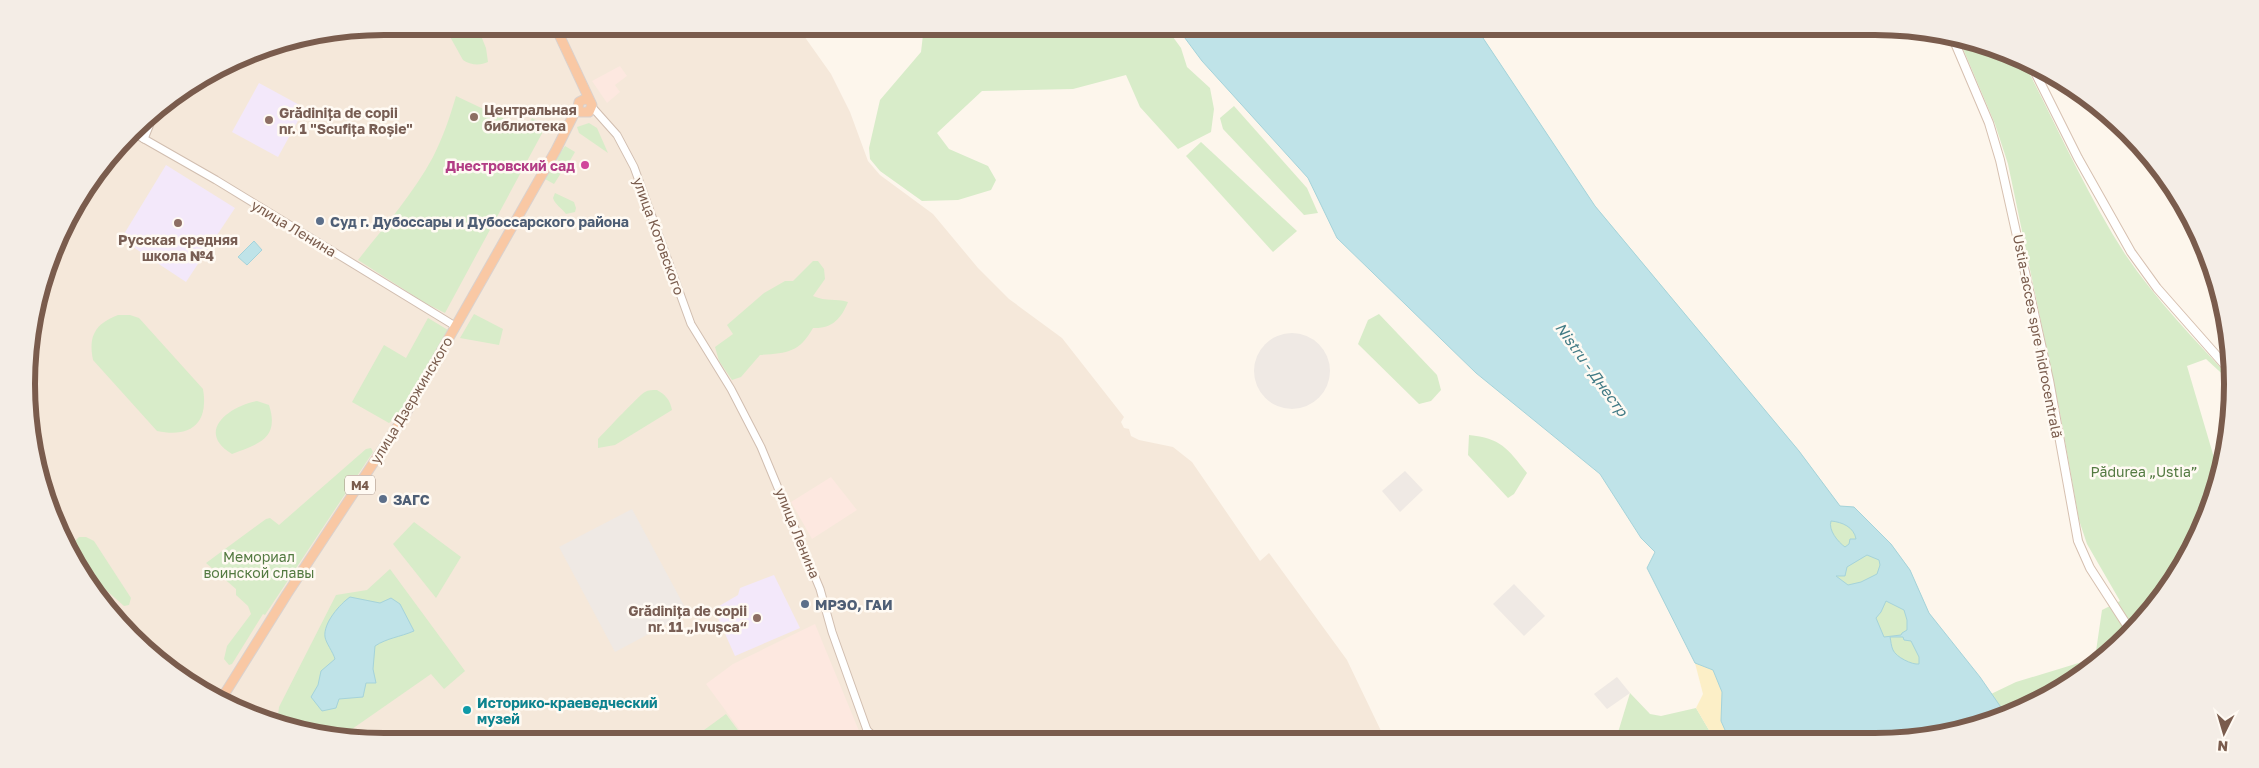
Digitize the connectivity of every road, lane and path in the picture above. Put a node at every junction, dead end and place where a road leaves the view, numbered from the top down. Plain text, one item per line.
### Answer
1 (559, 35) edge
2 (1956, 45) edge
3 (2036, 75) edge
4 (584, 88) junction
5 (578, 104) junction
6 (588, 109) junction
7 (571, 120) junction
8 (149, 126) edge
9 (138, 136) edge
10 (144, 139) junction
11 (455, 326) junction
12 (712, 359) joint
13 (2223, 363) edge
14 (2127, 625) edge
15 (224, 694) edge
16 (867, 730) junction
17 (866, 733) edge
18 (870, 733) edge

1 - 4 highway
2 - 14 main road, Ustia–acces spre hidrocentrală
3 - 13 main road
4 - 5 highway, M4
4 - 6 highway
5 - 6 highway
5 - 7 highway, улица Дзержинского / M4
6 - 7 highway
6 - 12 street, улица Котовского
7 - 11 highway, улица Дзержинского / M4
8 - 10 street
9 - 10 street, улица Ленина
10 - 11 street, улица Ленина
11 - 15 highway, улица Дзержинского / M4
12 - 16 street, улица Ленина
16 - 17 street
16 - 18 street, улица Ленина

